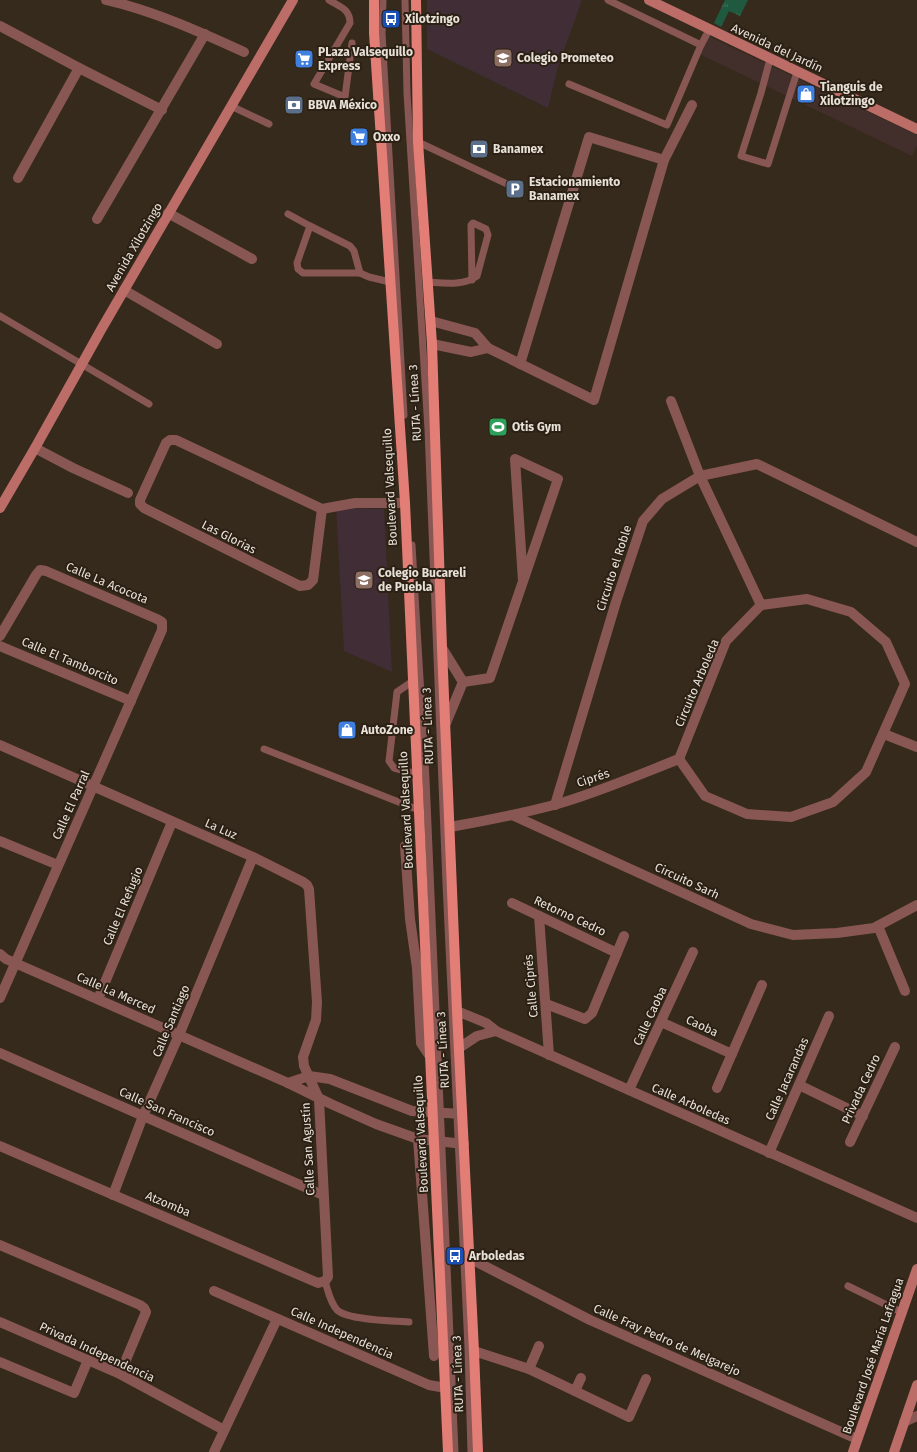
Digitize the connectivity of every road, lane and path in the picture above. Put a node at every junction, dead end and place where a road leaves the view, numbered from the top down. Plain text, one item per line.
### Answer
1 (106, 0) edge
2 (292, 0) edge
3 (329, 0) edge
4 (374, 0) edge
5 (383, 0) edge
6 (405, 0) edge
7 (416, 0) edge
8 (608, 0) edge
9 (649, 0) edge
10 (0, 26) edge
11 (709, 30) junction
12 (205, 34) junction
13 (352, 43) dead end
14 (701, 45) junction
15 (244, 52) dead end
16 (770, 59) junction
17 (79, 68) junction
18 (797, 72) junction
19 (569, 84) dead end
20 (692, 105) dead end
21 (231, 106) junction
22 (162, 110) junction
23 (269, 124) dead end
24 (917, 129) edge
25 (418, 142) junction
26 (664, 160) junction
27 (18, 178) dead end
28 (520, 190) dead end
29 (168, 213) junction
30 (288, 214) dead end
31 (97, 219) dead end
32 (310, 226) junction
33 (252, 259) dead end
34 (360, 273) junction
35 (472, 280) junction
36 (390, 282) junction
37 (428, 282) junction
38 (124, 290) junction
39 (0, 316) edge
40 (431, 321) junction
41 (218, 344) dead end
42 (432, 344) junction
43 (488, 348) junction
44 (82, 364) junction
45 (520, 364) junction
46 (671, 401) dead end
47 (149, 404) dead end
48 (35, 448) junction
49 (700, 476) junction
50 (128, 493) dead end
51 (405, 503) junction
52 (0, 508) edge
53 (322, 509) junction
54 (917, 542) edge
55 (523, 581) junction
56 (761, 605) junction
57 (162, 622) joint
58 (0, 636) edge
59 (0, 646) edge
60 (442, 648) junction
61 (413, 681) junction
62 (463, 682) junction
63 (131, 701) junction
64 (446, 723) junction
65 (884, 734) junction
66 (0, 745) edge
67 (917, 747) edge
68 (264, 749) dead end
69 (679, 759) junction
70 (417, 774) junction
71 (93, 787) junction
72 (555, 804) junction
73 (419, 810) junction
74 (512, 816) junction
75 (172, 822) junction
76 (450, 827) junction
77 (0, 841) edge
78 (405, 846) dead end
79 (253, 857) junction
80 (58, 865) junction
81 (512, 903) dead end
82 (917, 905) edge
83 (539, 916) junction
84 (878, 926) junction
85 (624, 936) dead end
86 (693, 952) dead end
87 (617, 953) junction
88 (0, 954) edge
89 (15, 963) junction
90 (422, 968) junction
91 (762, 984) dead end
92 (905, 991) dead end
93 (0, 998) edge
94 (98, 999) junction
95 (546, 1004) junction
96 (457, 1011) junction
97 (829, 1016) dead end
98 (316, 1020) joint
99 (661, 1022) junction
100 (496, 1031) junction
101 (180, 1035) junction
102 (895, 1047) dead end
103 (459, 1048) junction
104 (0, 1053) edge
105 (732, 1054) junction
106 (549, 1055) junction
107 (309, 1076) junction
108 (288, 1083) junction
109 (799, 1085) junction
110 (716, 1088) dead end
111 (630, 1090) junction
112 (319, 1099) junction
113 (436, 1113) junction
114 (459, 1114) junction
115 (143, 1116) junction
116 (863, 1116) junction
117 (418, 1139) junction
118 (438, 1141) junction
119 (850, 1142) dead end
120 (461, 1144) junction
121 (0, 1146) edge
122 (769, 1153) junction
123 (113, 1195) junction
124 (323, 1195) junction
125 (917, 1218) edge
126 (0, 1245) edge
127 (469, 1258) junction
128 (917, 1269) edge
129 (325, 1281) junction
130 (848, 1286) dead end
131 (214, 1291) dead end
132 (903, 1313) junction
133 (277, 1319) junction
134 (0, 1322) edge
135 (409, 1322) dead end
136 (540, 1346) dead end
137 (474, 1351) junction
138 (434, 1356) dead end
139 (88, 1360) junction
140 (0, 1362) edge
141 (529, 1369) junction
142 (120, 1374) junction
143 (580, 1378) dead end
144 (646, 1379) dead end
145 (917, 1385) edge
146 (446, 1388) junction
147 (575, 1391) junction
148 (917, 1416) edge
149 (904, 1422) junction
150 (224, 1430) junction
151 (857, 1440) junction
152 (897, 1451) edge
153 (214, 1452) edge
154 (448, 1452) edge
155 (455, 1452) edge
156 (471, 1452) edge
157 (478, 1452) edge
158 (853, 1452) edge

1 - 12 street
2 - 21 street, Avenida Xilotzingo
3 - 13 lane
4 - 36 main road, Boulevard Valsequillo
5 - 113 lane
6 - 114 lane, RUTA - Línea 3
7 - 25 main road
8 - 14 lane
9 - 11 street, Avenida del Jardín
10 - 17 street
11 - 14 lane
11 - 16 street, Avenida del Jardín
12 - 15 street
12 - 22 street
14 - 19 lane
16 - 18 street, Avenida del Jardín
16 - 18 lane
17 - 22 street
17 - 27 street
18 - 24 street, Avenida del Jardín
20 - 26 street
21 - 23 lane
21 - 29 street, Avenida Xilotzingo
22 - 31 street
25 - 28 lane
25 - 37 main road
26 - 45 street
26 - 45 street
29 - 33 street
29 - 38 street, Avenida Xilotzingo
30 - 32 lane
32 - 34 lane
32 - 34 lane
34 - 36 lane
35 - 35 lane
35 - 37 lane
36 - 51 main road, Boulevard Valsequillo
37 - 40 main road
38 - 41 street
38 - 44 street, Avenida Xilotzingo
39 - 44 lane
40 - 42 main road
40 - 43 street
42 - 43 street
42 - 60 main road
43 - 45 street
44 - 47 lane
44 - 48 street, Avenida Xilotzingo
46 - 49 street
48 - 50 street
48 - 52 street, Avenida Xilotzingo
49 - 54 street, Circuito el Roble
49 - 56 street
49 - 72 street, Circuito el Roble
51 - 53 street
51 - 61 main road, Boulevard Valsequillo
53 - 53 street, Las Glorias
55 - 55 street
55 - 62 street
56 - 65 street
56 - 69 street, Circuito Arboleda
57 - 58 street, Calle La Acocota
57 - 63 street, Calle El Parral
59 - 63 street, Calle El Tamborcito
60 - 62 street
60 - 64 main road
61 - 70 main road, Boulevard Valsequillo
61 - 70 lane
62 - 64 street
63 - 71 street, Calle El Parral
64 - 76 main road
65 - 67 street
65 - 69 street
66 - 71 street, La Luz
68 - 73 lane
69 - 72 street, Ciprés
70 - 73 main road, Boulevard Valsequillo
71 - 75 street, La Luz
71 - 80 street, Calle El Parral
72 - 74 street, Ciprés
73 - 90 main road, Boulevard Valsequillo
74 - 76 street
74 - 84 street, Circuito Sarh
75 - 79 street, La Luz
75 - 94 street, Calle El Refugio
76 - 96 main road
77 - 80 street
78 - 90 street
79 - 98 street, La Luz
79 - 101 street, Calle Santiago
80 - 89 street, Calle El Parral
81 - 83 street, Retorno Cedro
82 - 84 street, Circuito Sarh
83 - 87 street, Retorno Cedro
83 - 95 street, Calle Ciprés
84 - 92 street
85 - 87 street
86 - 99 street, Calle Caoba
87 - 95 street
88 - 89 street, Calle La Merced
89 - 93 street, Calle El Parral
89 - 94 street, Calle La Merced
90 - 113 main road, Boulevard Valsequillo
91 - 105 street
94 - 101 street, Calle La Merced
95 - 106 street, Calle Ciprés
96 - 100 street, Calle Arboledas
96 - 103 main road
97 - 109 street, Calle Jacarandas
98 - 107 street, Calle San Agustín
99 - 105 street, Caoba
99 - 111 street, Calle Caoba
100 - 103 street
100 - 106 street, Calle Arboledas
101 - 108 street, Calle La Merced
101 - 115 street, Calle Santiago
102 - 116 street, Privada Cedro
103 - 114 main road
104 - 115 street, Calle San Francisco
105 - 110 street
106 - 111 street, Calle Arboledas
107 - 108 street
107 - 112 street, Calle San Agustín
107 - 113 street
108 - 112 street, Calle La Merced
109 - 116 street
109 - 122 street, Calle Jacarandas
111 - 122 street, Calle Arboledas
112 - 117 street, Calle La Merced
112 - 124 street, Calle San Agustín
113 - 114 street
113 - 118 main road, Boulevard Valsequillo
114 - 120 main road
115 - 123 street, Calle Santiago
115 - 124 street, Calle San Francisco
116 - 119 street, Privada Cedro
117 - 118 street, Calle La Merced
117 - 138 street
118 - 120 street, Calle La Merced
118 - 146 main road, Boulevard Valsequillo
118 - 155 lane
120 - 127 main road
120 - 156 lane, RUTA - Línea 3
121 - 123 street, Atzomba
122 - 125 street, Calle Arboledas
123 - 129 street, Atzomba
124 - 129 street, Calle San Agustín
126 - 142 street
127 - 137 main road
127 - 151 street, Calle Fray Pedro de Melgarejo
128 - 132 street, Boulevard José María Lafragua
129 - 135 lane
130 - 132 lane
131 - 133 street
132 - 151 street, Boulevard José María Lafragua
133 - 146 street, Calle Independencia
133 - 150 street, Calle Independencia
134 - 139 street, Privada Independencia
136 - 141 street
137 - 141 street
137 - 157 main road
139 - 140 street
139 - 142 street, Privada Independencia
141 - 147 street
142 - 150 street, Privada Independencia
143 - 147 street
144 - 147 street
145 - 149 street
146 - 154 main road, Boulevard Valsequillo
148 - 149 street
149 - 152 street
150 - 153 street, Calle Independencia
151 - 158 street, Boulevard José María Lafragua

